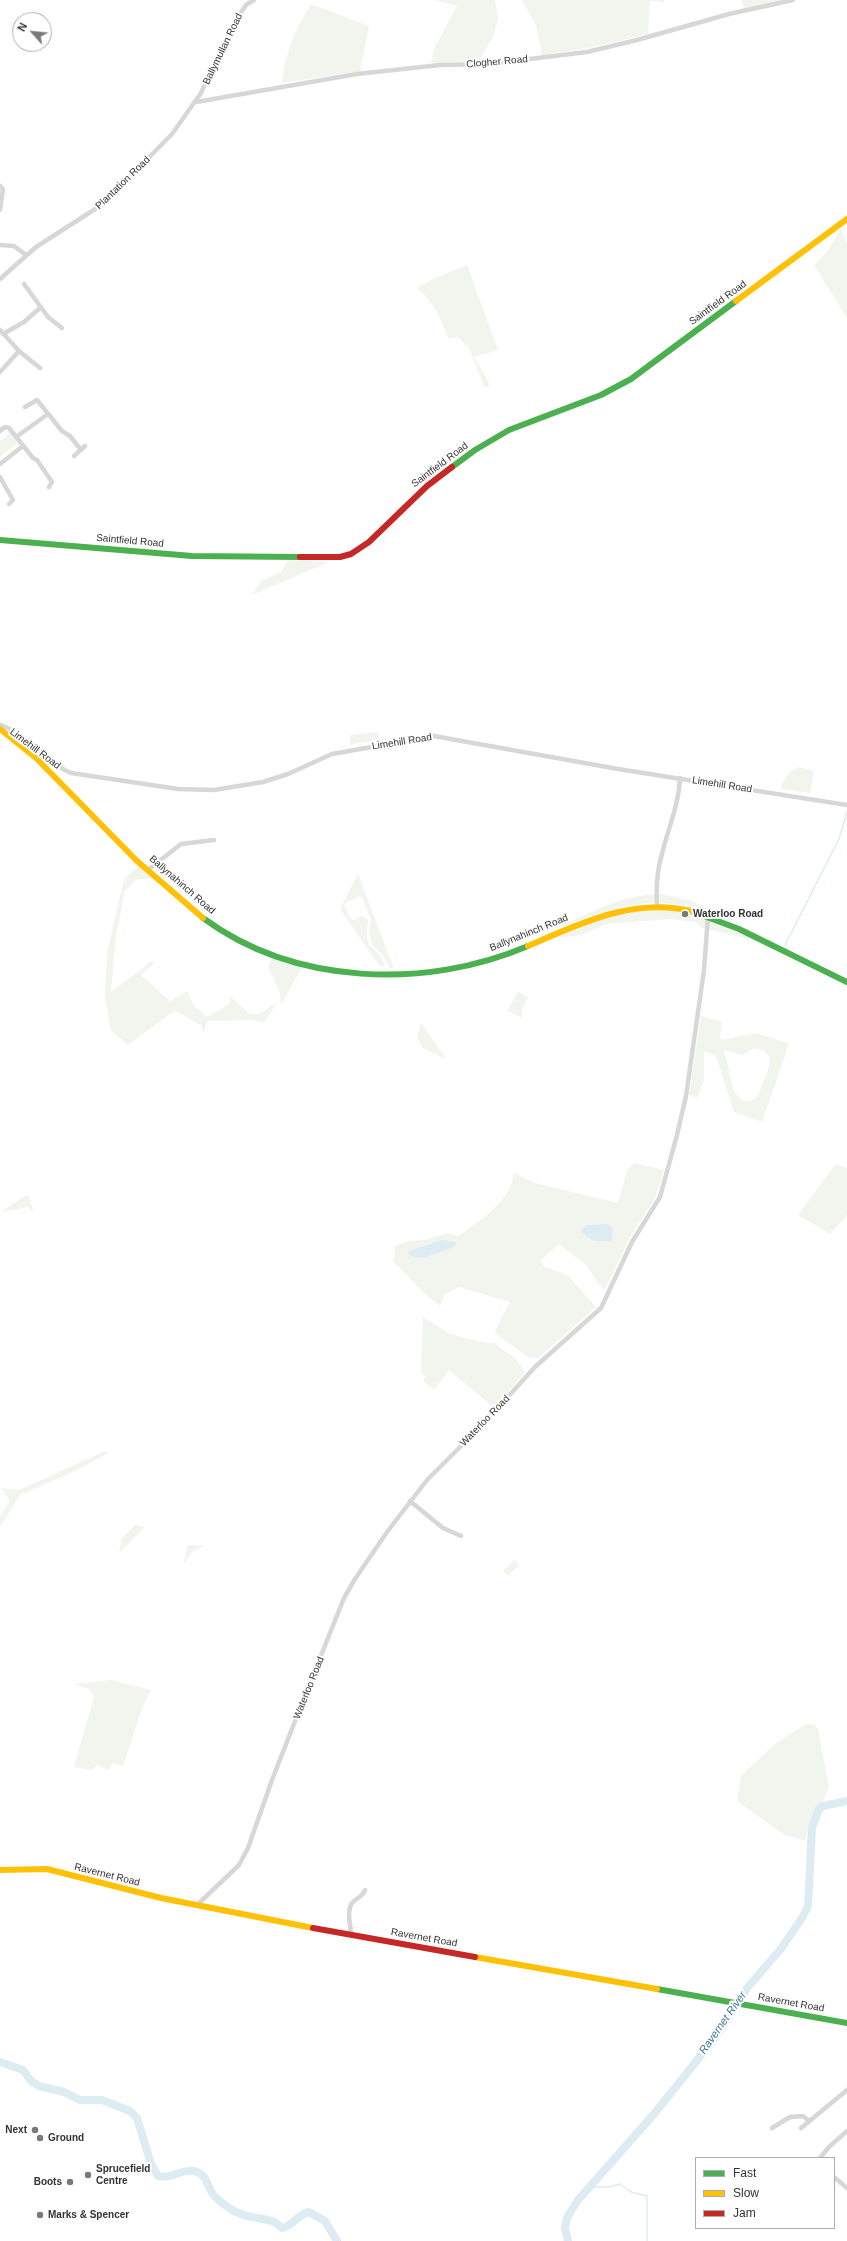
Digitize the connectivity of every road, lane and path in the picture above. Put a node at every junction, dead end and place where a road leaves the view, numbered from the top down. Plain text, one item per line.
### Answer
1 (254, 0) edge
2 (793, 0) edge
3 (196, 102) junction
4 (0, 186) edge
5 (0, 210) edge
6 (847, 219) edge
7 (0, 245) edge
8 (26, 255) junction
9 (0, 279) edge
10 (24, 284) dead end
11 (41, 307) junction
12 (62, 328) dead end
13 (2, 332) edge
14 (19, 351) junction
15 (40, 368) dead end
16 (0, 372) edge
17 (25, 407) dead end
18 (48, 414) junction
19 (0, 431) edge
20 (16, 437) junction
21 (24, 446) junction
22 (85, 446) dead end
23 (81, 450) junction
24 (74, 456) dead end
25 (0, 464) edge
26 (0, 477) edge
27 (49, 487) dead end
28 (13, 501) dead end
29 (0, 540) edge
30 (0, 725) edge
31 (0, 729) edge
32 (680, 778) junction
33 (847, 805) edge
34 (214, 840) dead end
35 (148, 870) junction
36 (657, 906) junction
37 (708, 916) junction
38 (847, 982) edge
39 (410, 1501) junction
40 (461, 1536) dead end
41 (0, 1870) edge
42 (365, 1890) dead end
43 (196, 1906) junction
44 (351, 1935) junction
45 (847, 2024) edge
46 (847, 2090) edge
47 (810, 2121) junction
48 (772, 2128) dead end
49 (801, 2128) dead end
50 (847, 2131) edge
51 (821, 2157) edge
52 (835, 2178) edge
53 (847, 2188) edge

1 - 3 street, Ballymullan Road
2 - 3 street, Clogher Road
3 - 8 street, Plantation Road
4 - 5 street
6 - 29 street, Saintfield Road
7 - 8 street
8 - 9 street, Plantation Road
10 - 11 street
11 - 12 street
11 - 13 street
13 - 14 street
14 - 15 street
14 - 16 street
17 - 18 street
18 - 20 street
18 - 23 street
19 - 20 street
20 - 21 street
21 - 25 street
21 - 27 street
22 - 23 street
23 - 24 street
26 - 28 street
30 - 32 street, Limehill Road
31 - 35 street, Ballynahinch Road
32 - 33 street, Limehill Road
32 - 36 street
34 - 35 street
35 - 36 street, Ballynahinch Road
36 - 37 street, Ballynahinch Road
37 - 38 street, Ballynahinch Road
37 - 39 street, Waterloo Road
39 - 40 street
39 - 43 street, Waterloo Road
41 - 43 street, Ravernet Road
42 - 44 street
43 - 44 street, Ravernet Road
44 - 45 street, Ravernet Road
46 - 47 street
47 - 48 street
47 - 49 street
50 - 51 street
52 - 53 street

